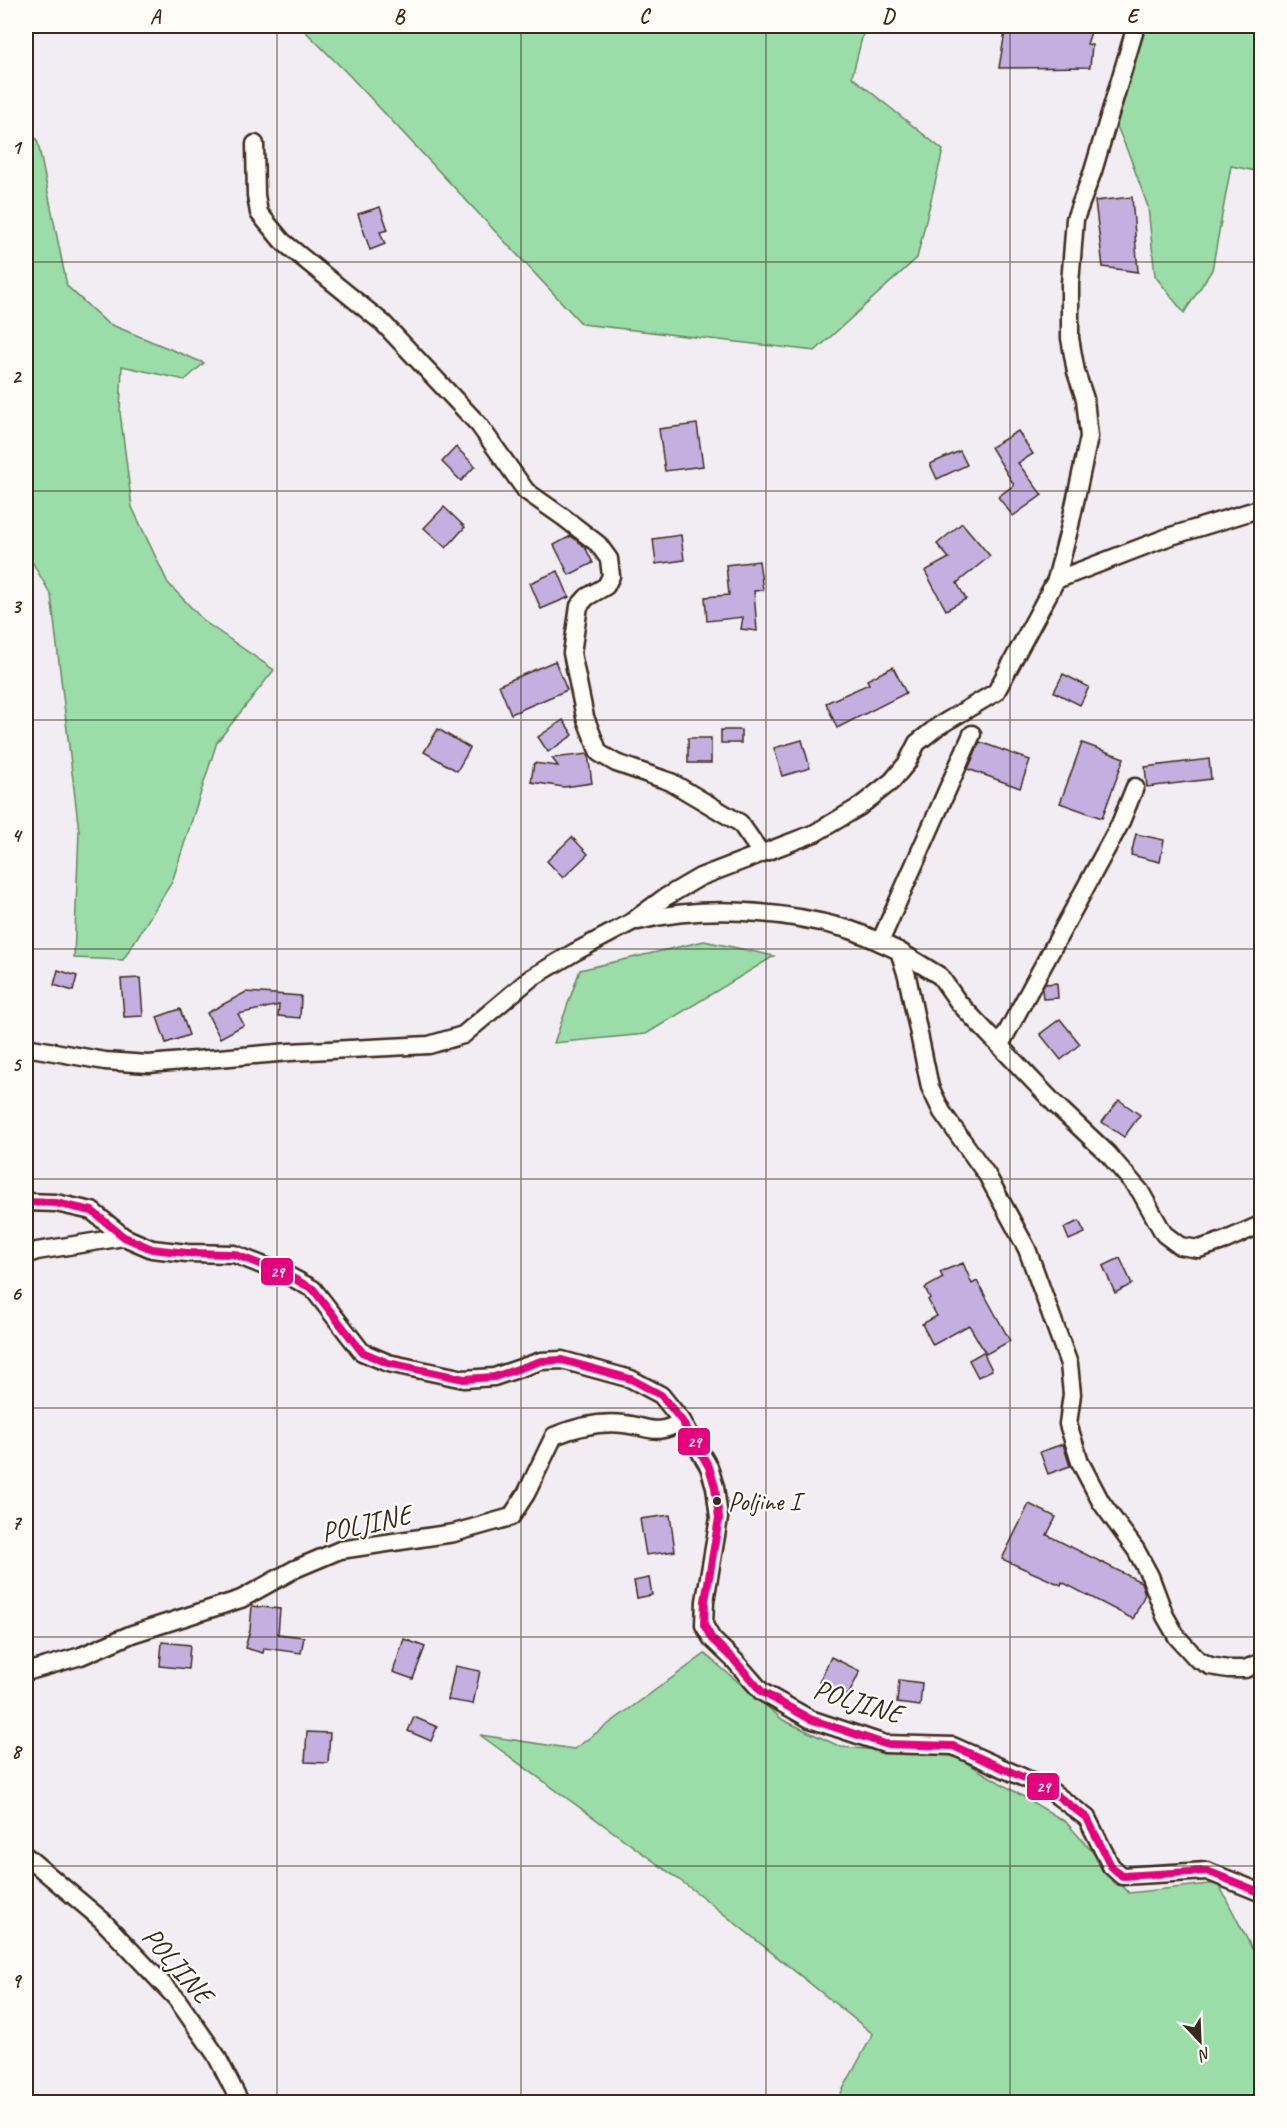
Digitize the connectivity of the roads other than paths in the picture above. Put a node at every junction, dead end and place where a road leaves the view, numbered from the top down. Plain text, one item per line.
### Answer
1 (1136, 26) edge
2 (255, 144) dead end
3 (1262, 508) edge
4 (1056, 580) junction
5 (972, 734) dead end
6 (1135, 787) dead end
7 (762, 853) junction
8 (630, 923) junction
9 (880, 942) junction
10 (899, 951) junction
11 (1000, 1045) junction
12 (26, 1047) edge
13 (26, 1202) edge
14 (1262, 1224) edge
15 (124, 1237) junction
16 (26, 1255) edge
17 (682, 1421) junction
18 (1262, 1662) edge
19 (26, 1672) edge
20 (26, 1856) edge
21 (1262, 1893) edge
22 (240, 2103) edge

1 - 4 street
2 - 7 street
3 - 4 street
4 - 7 street
5 - 9 street
6 - 11 street
7 - 8 street
8 - 9 street
8 - 12 street
9 - 10 street
10 - 11 street
10 - 18 street
11 - 14 street
13 - 15 street, POLJINE
15 - 16 street
15 - 17 street, POLJINE
17 - 19 street, POLJINE
17 - 21 street, POLJINE
20 - 22 street, POLJINE

